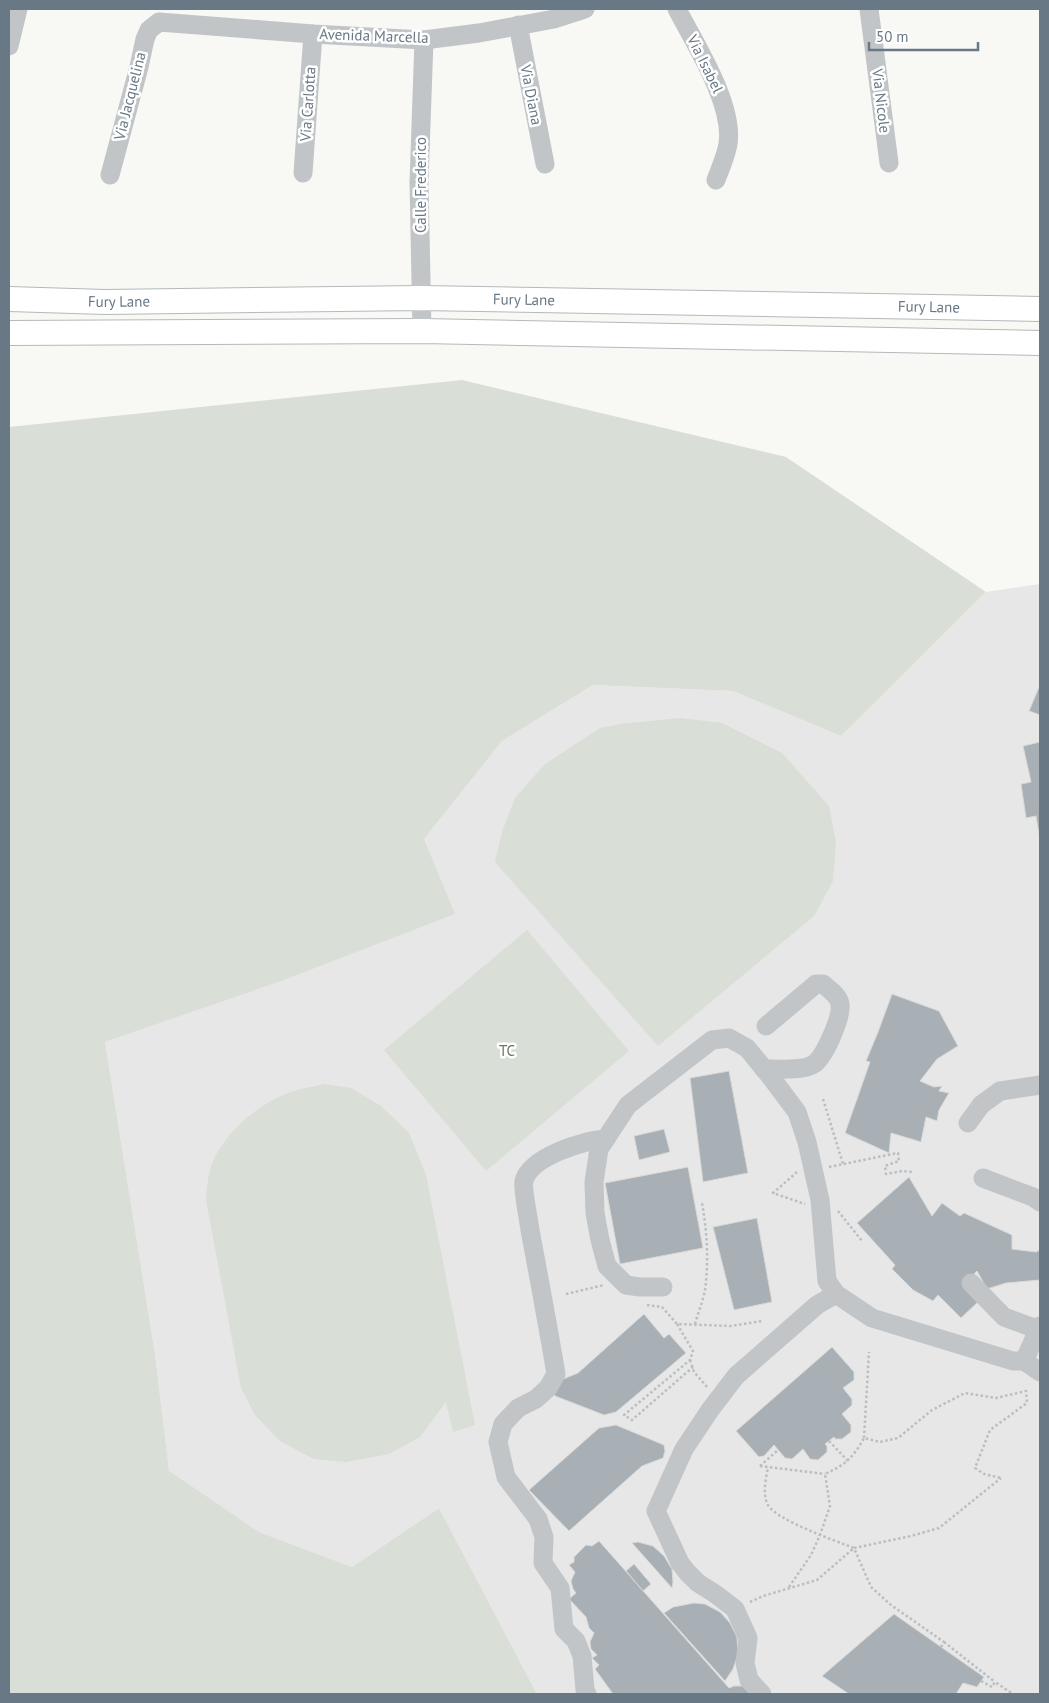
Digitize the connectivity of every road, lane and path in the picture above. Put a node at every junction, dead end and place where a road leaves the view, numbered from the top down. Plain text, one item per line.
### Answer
1 (18, 9) edge
2 (585, 9) edge
3 (677, 9) edge
4 (869, 9) edge
5 (159, 22) joint
6 (518, 26) junction
7 (313, 34) junction
8 (424, 40) junction
9 (9, 46) edge
10 (889, 163) dead end
11 (545, 164) dead end
12 (303, 173) dead end
13 (110, 175) dead end
14 (716, 180) dead end
15 (9, 298) edge
16 (421, 298) junction
17 (1040, 309) edge
18 (422, 331) junction
19 (9, 333) edge
20 (1040, 343) edge
21 (766, 1026) dead end
22 (764, 1069) junction
23 (1040, 1085) edge
24 (823, 1099) dead end
25 (968, 1123) dead end
26 (606, 1139) junction
27 (812, 1164) junction
28 (843, 1164) junction
29 (913, 1172) dead end
30 (983, 1178) dead end
31 (1040, 1202) edge
32 (702, 1203) dead end
33 (820, 1209) junction
34 (618, 1277) junction
35 (971, 1283) dead end
36 (663, 1287) dead end
37 (566, 1294) dead end
38 (836, 1294) junction
39 (646, 1305) dead end
40 (762, 1321) dead end
41 (677, 1324) junction
42 (695, 1324) junction
43 (1039, 1328) edge
44 (869, 1352) dead end
45 (690, 1360) junction
46 (1024, 1361) junction
47 (693, 1367) junction
48 (1040, 1372) edge
49 (718, 1399) junction
50 (864, 1438) junction
51 (829, 1440) dead end
52 (778, 1450) dead end
53 (848, 1461) junction
54 (768, 1467) junction
55 (824, 1474) junction
56 (820, 1535) junction
57 (854, 1548) junction
58 (789, 1587) junction
59 (762, 1596) dead end
60 (944, 1642) junction
61 (941, 1646) dead end
62 (981, 1681) dead end
63 (995, 1682) junction
64 (587, 1694) edge
65 (762, 1694) edge
66 (1013, 1694) edge

1 - 9 street
2 - 6 street, Avenida Marcella
3 - 14 street, Via Isabel
4 - 10 street, Via Nicole
5 - 7 street, Avenida Marcella
5 - 13 street, Via Jacquelina
6 - 8 street, Avenida Marcella
6 - 11 street, Via Diana
7 - 8 street, Avenida Marcella
7 - 12 street, Via Carlotta
8 - 16 street, Calle Frederico
15 - 16 main road, Fury Lane
16 - 17 main road, Fury Lane
16 - 18 street, Calle Frederico
18 - 19 main road, Fury Lane
18 - 20 main road, Fury Lane
21 - 22 street
22 - 26 street
22 - 27 street
23 - 25 street
24 - 28 path
26 - 34 street
26 - 64 street
27 - 28 path
27 - 33 street
27 - 33 path
28 - 29 path
30 - 31 street
32 - 42 path
33 - 38 street
34 - 36 street
34 - 37 path
35 - 43 street
38 - 46 street
38 - 49 street
39 - 41 path
40 - 42 path
41 - 42 path
41 - 45 path
43 - 46 street
44 - 50 path
45 - 47 path
45 - 47 path
46 - 48 street
47 - 49 path
49 - 65 street
50 - 53 path
50 - 57 path
51 - 53 path
52 - 54 path
53 - 55 path
54 - 55 path
54 - 56 path
55 - 56 path
56 - 57 path
56 - 58 path
57 - 58 path
57 - 60 path
58 - 59 path
60 - 61 path
60 - 63 path
62 - 63 path
63 - 66 path

